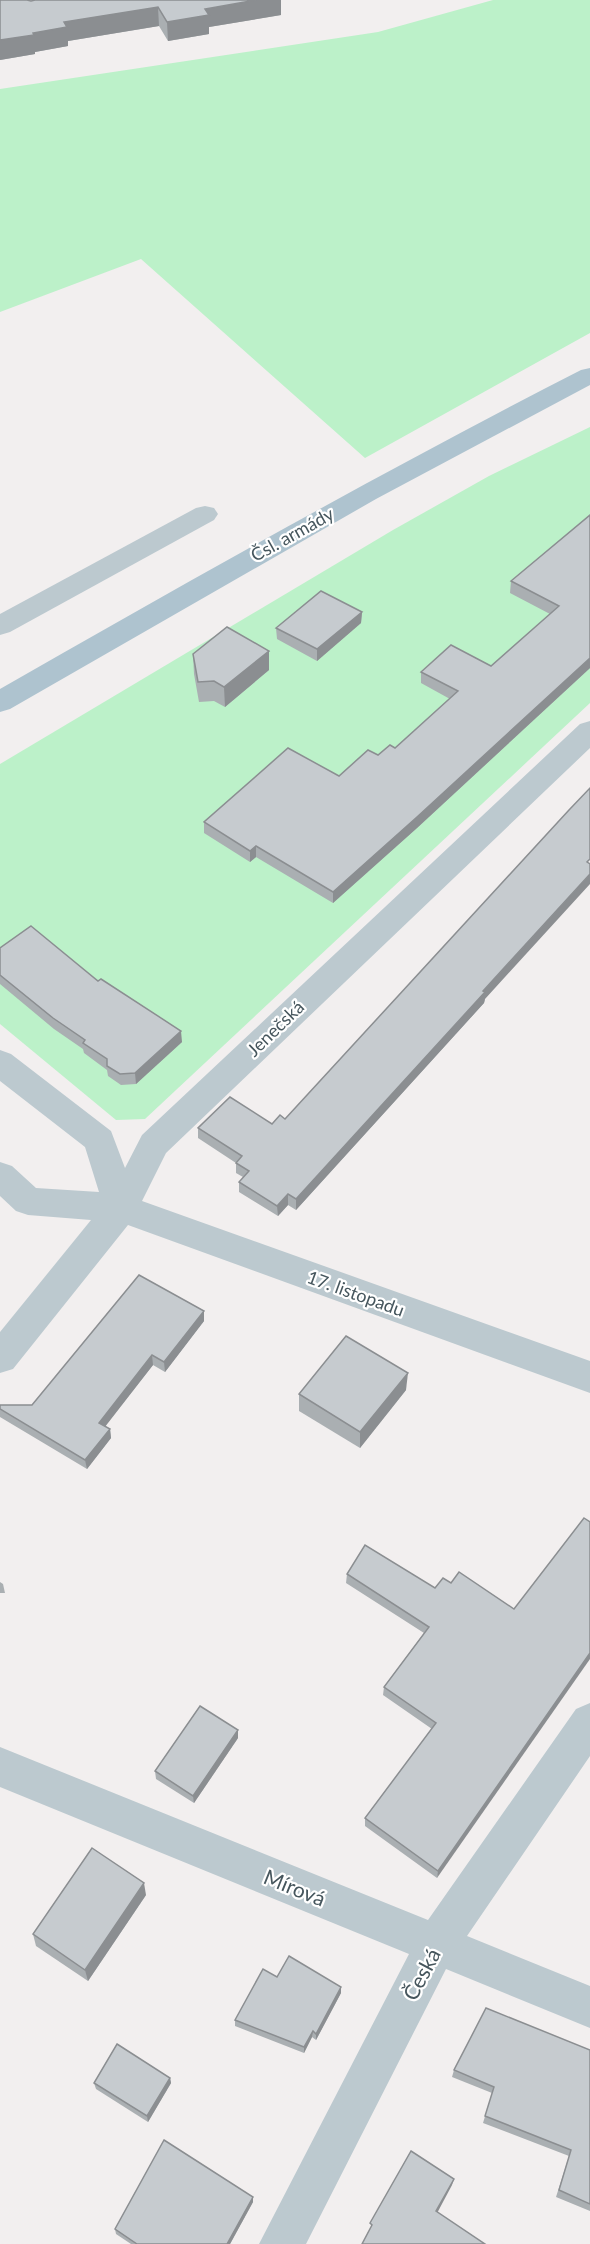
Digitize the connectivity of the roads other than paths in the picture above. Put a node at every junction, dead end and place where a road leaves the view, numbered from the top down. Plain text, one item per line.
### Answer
1 (590, 375) edge
2 (205, 514) dead end
3 (0, 626) edge
4 (0, 702) edge
5 (590, 731) edge
6 (0, 1063) edge
7 (0, 1176) edge
8 (121, 1208) junction
9 (0, 1358) edge
10 (590, 1377) edge
11 (590, 1722) edge
12 (0, 1767) edge
13 (436, 1945) junction
14 (590, 2007) edge
15 (282, 2244) edge

1 - 4 main road, Čsl. armády
2 - 3 street
5 - 8 street, Jenečská
6 - 8 street
7 - 8 street, 17. listopadu
8 - 9 street, Jenečská
8 - 10 street, 17. listopadu
11 - 13 street, Česká
12 - 13 street, Mírová
13 - 14 street, Mírová
13 - 15 street, Česká

